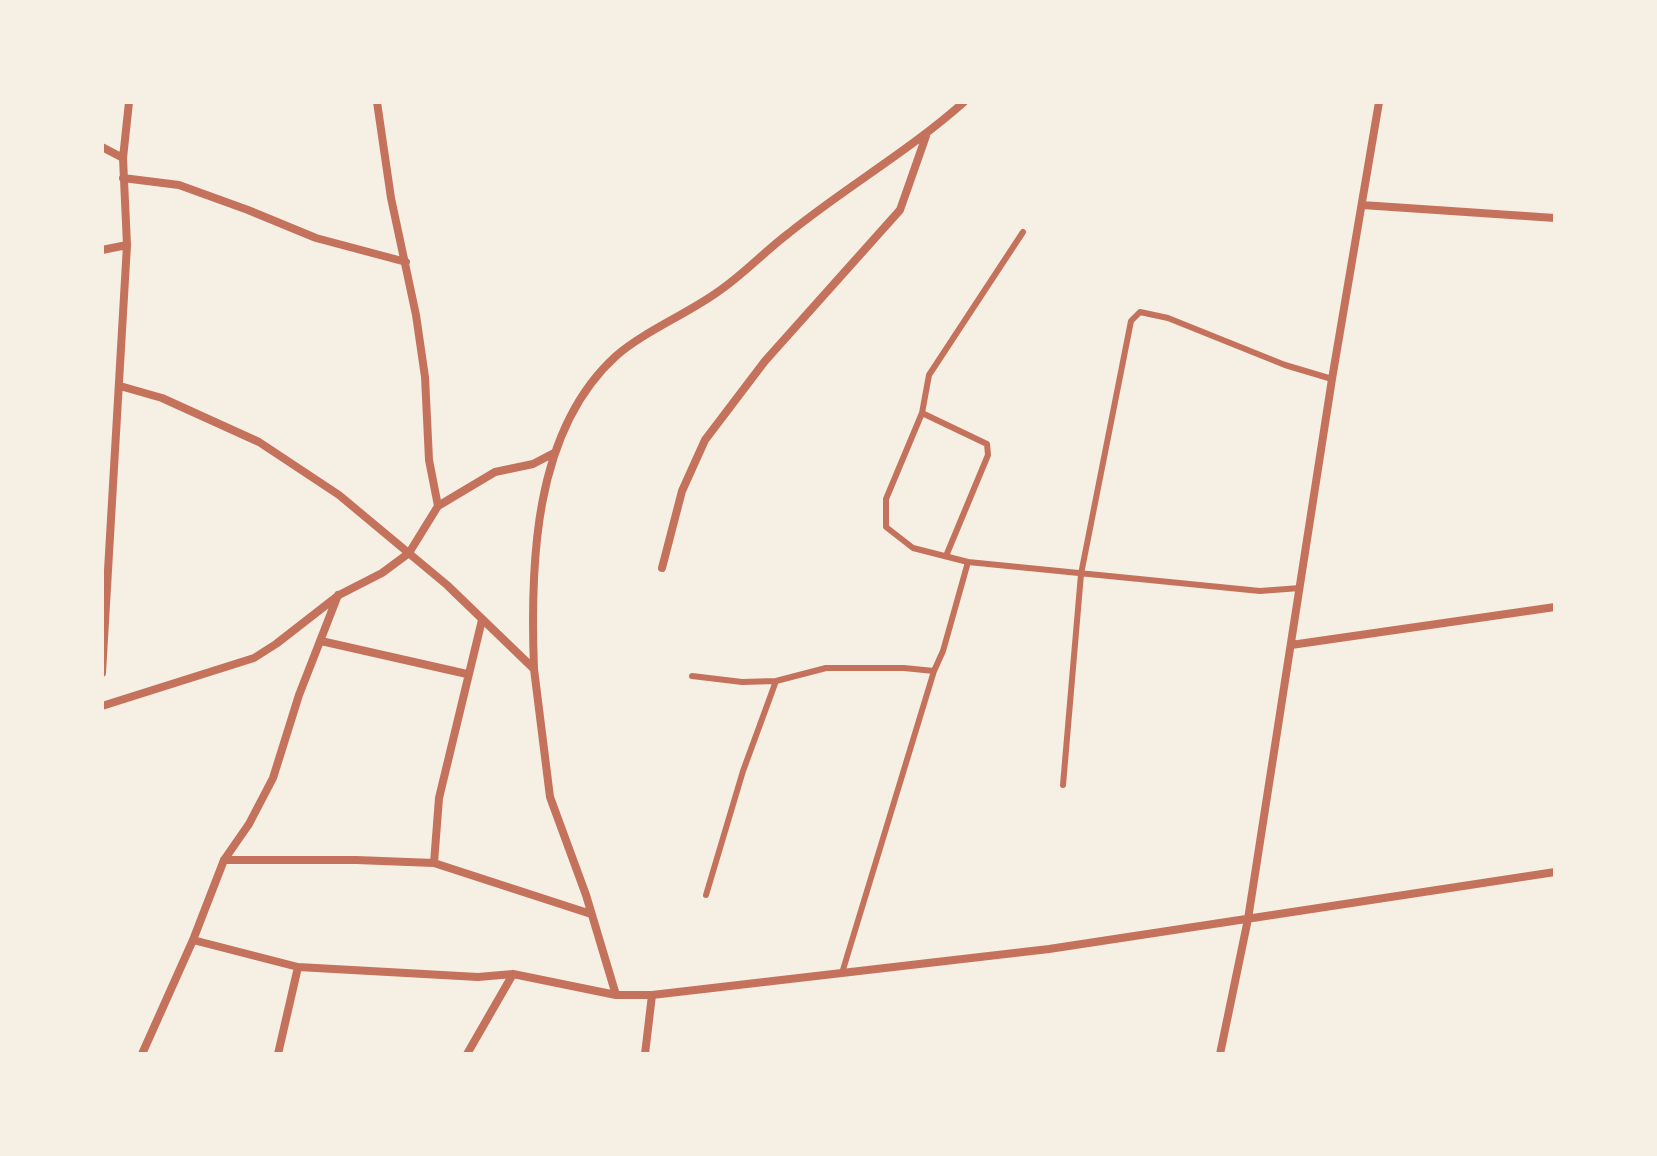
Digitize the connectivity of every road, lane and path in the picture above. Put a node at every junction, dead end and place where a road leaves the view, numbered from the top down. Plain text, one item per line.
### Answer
1 (129, 102) edge
2 (377, 102) edge
3 (964, 102) edge
4 (1379, 102) edge
5 (926, 136) junction
6 (102, 147) edge
7 (123, 158) junction
8 (123, 178) junction
9 (1362, 205) junction
10 (1555, 218) edge
11 (1023, 232) dead end
12 (127, 245) junction
13 (102, 250) edge
14 (406, 262) junction
15 (1332, 379) junction
16 (120, 386) junction
17 (922, 413) junction
18 (554, 453) junction
19 (438, 506) junction
20 (409, 553) junction
21 (946, 556) junction
22 (968, 562) junction
23 (662, 568) dead end
24 (1081, 574) junction
25 (1300, 588) junction
26 (339, 595) junction
27 (1555, 607) edge
28 (482, 620) junction
29 (321, 641) junction
30 (1291, 645) junction
31 (534, 669) junction
32 (934, 671) junction
33 (102, 673) edge
34 (467, 674) junction
35 (692, 676) dead end
36 (776, 681) junction
37 (102, 706) edge
38 (1063, 785) dead end
39 (224, 860) junction
40 (434, 863) junction
41 (1555, 872) edge
42 (706, 895) dead end
43 (591, 914) junction
44 (1248, 919) junction
45 (193, 940) junction
46 (298, 967) junction
47 (842, 973) junction
48 (513, 974) junction
49 (616, 995) junction
50 (652, 995) junction
51 (142, 1054) edge
52 (278, 1054) edge
53 (467, 1054) edge
54 (645, 1054) edge
55 (1220, 1054) edge

1 - 7 street
2 - 14 street
3 - 5 street
4 - 9 street
5 - 18 street
5 - 23 street
6 - 7 street
7 - 8 street
8 - 12 street
8 - 14 street
9 - 10 street
9 - 15 street
11 - 17 lane
12 - 13 street
12 - 16 street
14 - 19 street
15 - 24 lane
15 - 25 street
16 - 20 street
16 - 33 street
17 - 21 lane
17 - 21 lane
18 - 19 street
18 - 31 street
19 - 20 street
20 - 26 street
20 - 28 street
21 - 22 lane
22 - 24 lane
22 - 32 lane
24 - 25 lane
24 - 38 lane
25 - 30 street
26 - 29 street
26 - 37 street
27 - 30 street
28 - 31 street
28 - 34 street
29 - 34 street
29 - 39 street
30 - 44 street
31 - 43 street
32 - 36 lane
32 - 47 lane
34 - 40 street
35 - 36 lane
36 - 42 lane
39 - 40 street
39 - 45 street
40 - 43 street
41 - 44 street
43 - 49 street
44 - 47 street
44 - 55 street
45 - 46 street
45 - 51 street
46 - 48 street
46 - 52 street
47 - 50 street
48 - 49 street
48 - 53 street
49 - 50 street
50 - 54 street

